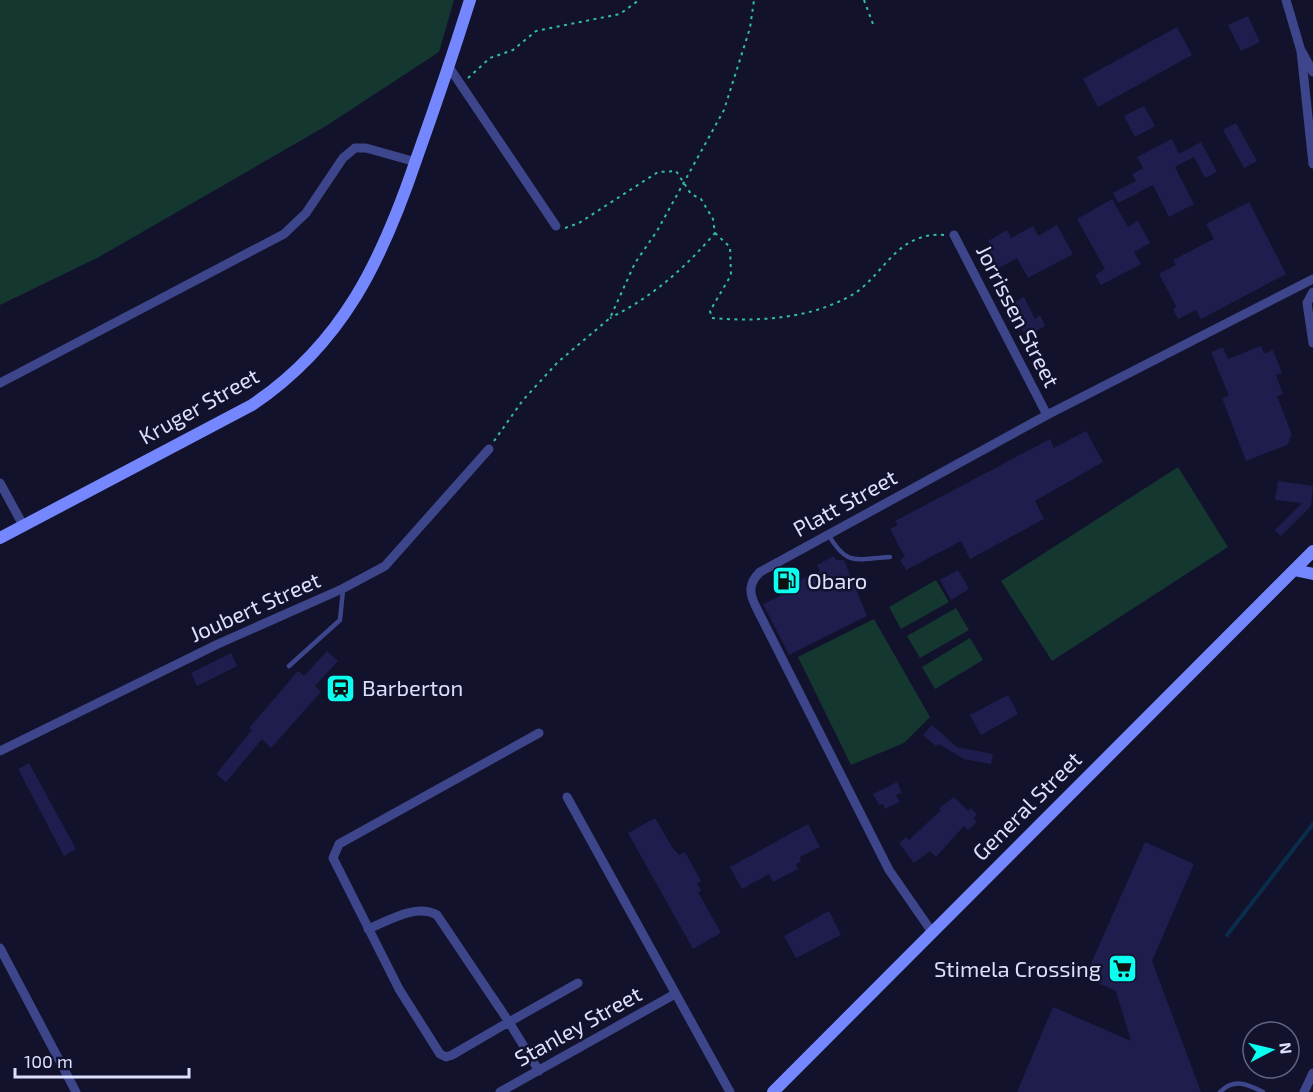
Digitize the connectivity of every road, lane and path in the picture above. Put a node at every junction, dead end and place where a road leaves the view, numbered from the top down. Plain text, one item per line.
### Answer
1 (470, 0) edge
2 (639, 0) edge
3 (754, 0) edge
4 (864, 0) edge
5 (1286, 0) edge
6 (873, 24) dead end
7 (1301, 51) junction
8 (449, 67) junction
9 (1313, 72) edge
10 (462, 84) junction
11 (416, 162) junction
12 (1313, 164) edge
13 (684, 182) junction
14 (556, 226) joint
15 (715, 233) junction
16 (954, 235) joint
17 (1313, 279) edge
18 (1313, 292) edge
19 (610, 318) junction
20 (1313, 343) edge
21 (0, 383) edge
22 (1047, 415) junction
23 (489, 449) joint
24 (0, 483) edge
25 (23, 525) junction
26 (828, 534) junction
27 (0, 538) edge
28 (1313, 551) edge
29 (890, 557) dead end
30 (1294, 570) junction
31 (1313, 574) edge
32 (342, 589) junction
33 (289, 666) dead end
34 (539, 733) dead end
35 (0, 751) edge
36 (567, 797) dead end
37 (368, 929) junction
38 (932, 932) junction
39 (0, 948) edge
40 (578, 983) dead end
41 (675, 994) junction
42 (509, 1022) junction
43 (539, 1071) junction
44 (1313, 1072) edge
45 (76, 1092) edge
46 (500, 1092) edge
47 (730, 1092) edge
48 (773, 1092) edge
49 (1220, 1092) edge
50 (1263, 1092) edge
51 (1304, 1092) edge

1 - 8 main road, Kruger Street
2 - 10 path
3 - 13 path
4 - 6 path
5 - 7 street
7 - 9 street
7 - 12 street
8 - 10 street
8 - 11 main road, Kruger Street
10 - 14 street
11 - 21 street
11 - 25 main road, Kruger Street
13 - 14 path
13 - 15 path
13 - 19 path
15 - 16 path
15 - 19 path
16 - 22 street, Jorrissen Street
17 - 22 street, Platt Street
18 - 20 street
19 - 23 path
22 - 26 street, Platt Street
23 - 32 street, Joubert Street
24 - 25 street
25 - 27 main road, Kruger Street
26 - 29 lane
26 - 38 street, Platt Street
28 - 30 main road, General Street
30 - 31 main road
30 - 38 main road, General Street
32 - 33 lane
32 - 35 street, Joubert Street
34 - 37 street
36 - 41 street
37 - 42 street
37 - 42 street
38 - 48 main road, General Street
39 - 45 street
40 - 42 street
41 - 43 street, Stanley Street
41 - 47 street
42 - 43 street
43 - 46 street, Stanley Street
44 - 51 street
49 - 50 lane

